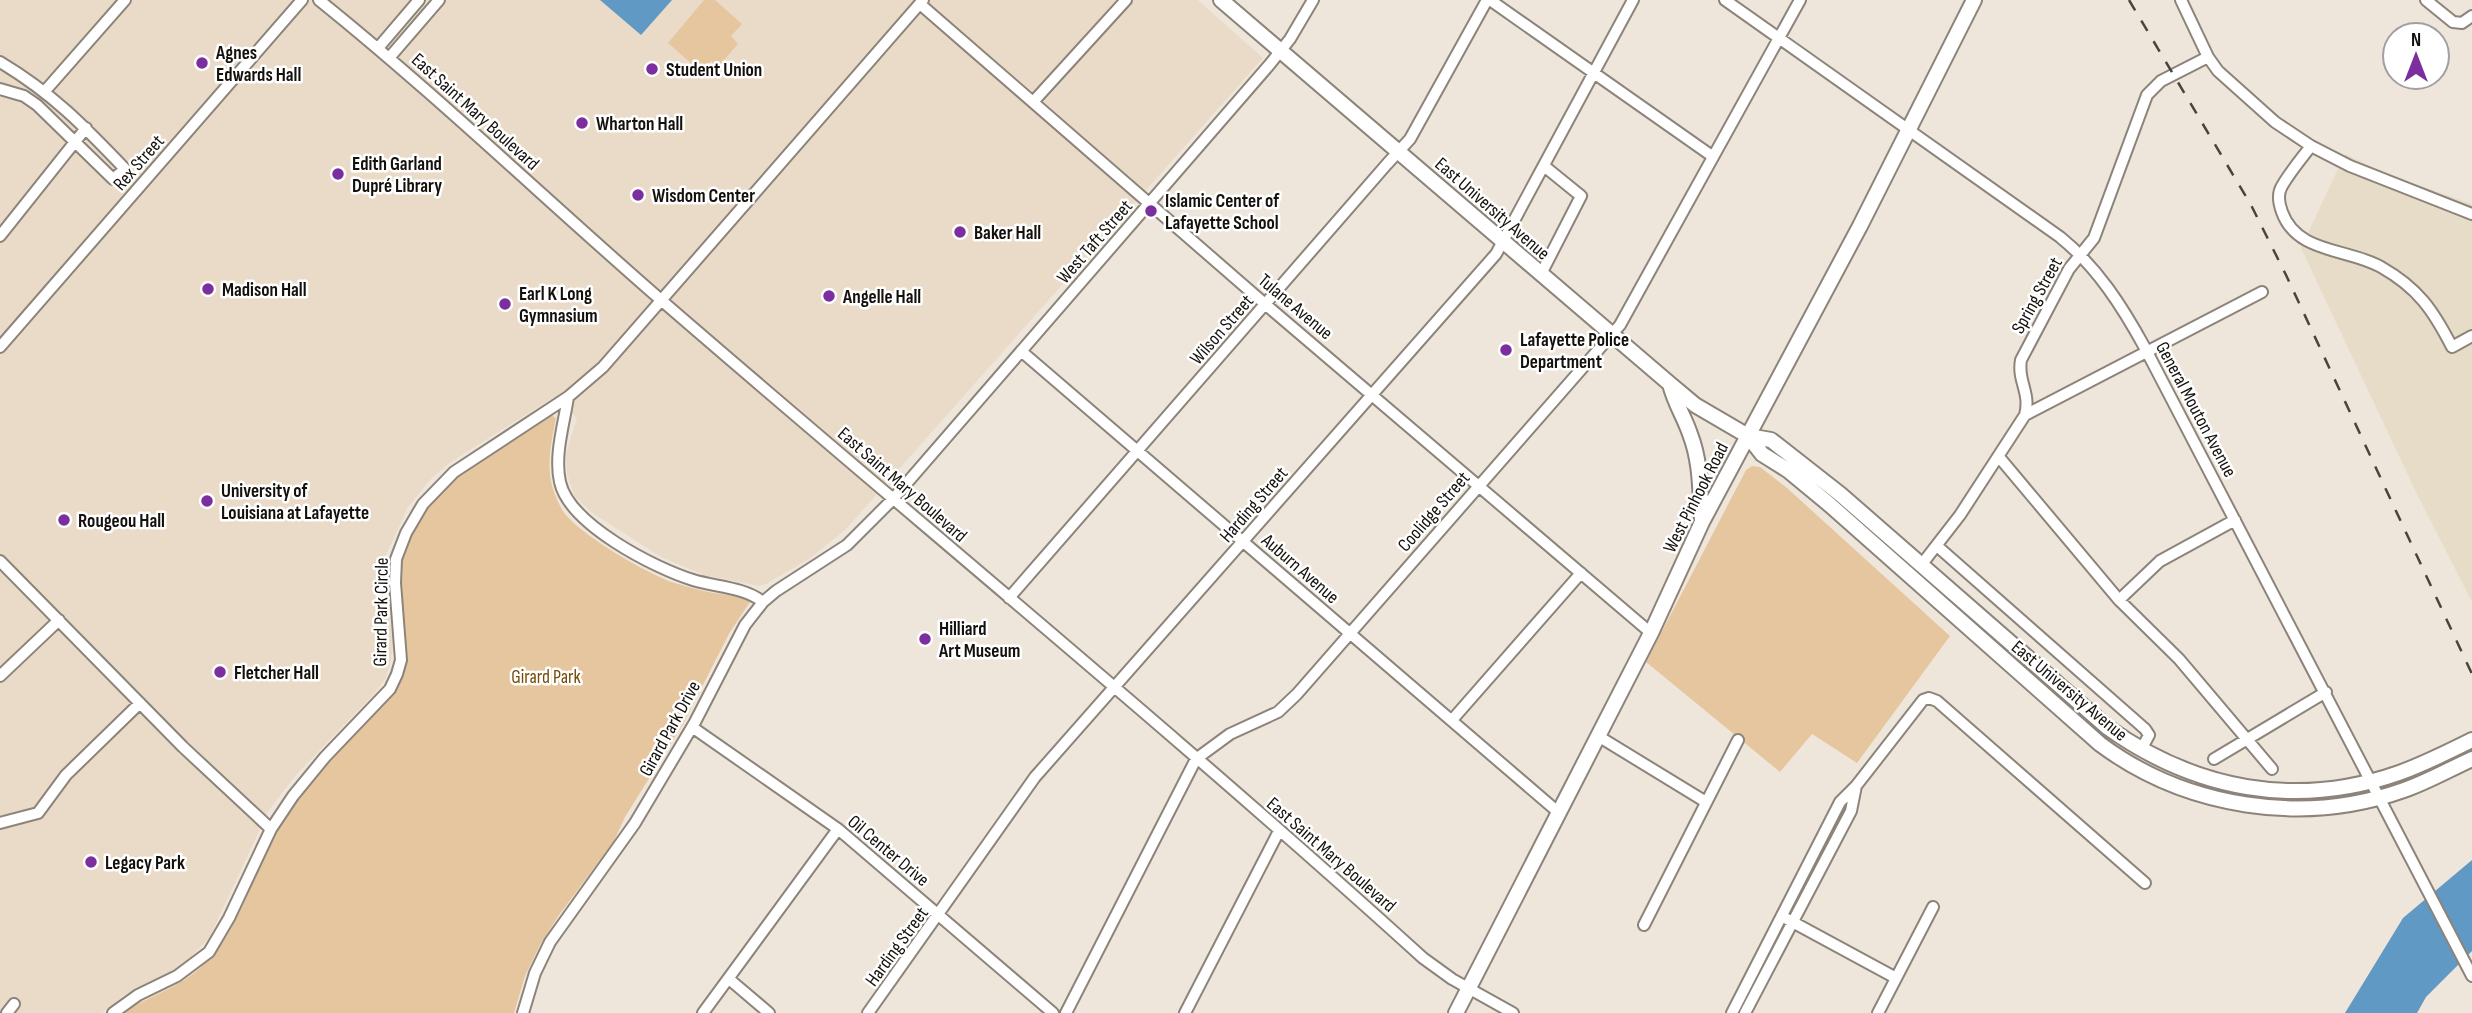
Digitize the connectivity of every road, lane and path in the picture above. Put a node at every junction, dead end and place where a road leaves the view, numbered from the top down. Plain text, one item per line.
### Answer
1 (125, 0) edge
2 (302, 0) edge
3 (319, 0) edge
4 (419, 0) edge
5 (1126, 0) edge
6 (1221, 0) edge
7 (1313, 0) edge
8 (1488, 0) edge
9 (1633, 0) edge
10 (1725, 0) edge
11 (1800, 0) edge
12 (1974, 0) edge
13 (2181, 0) edge
14 (2426, 0) edge
15 (435, 2) edge
16 (921, 2) edge
17 (2472, 16) edge
18 (1779, 38) junction
19 (378, 48) junction
20 (1280, 51) junction
21 (2208, 57) junction
22 (389, 58) junction
23 (0, 64) edge
24 (1594, 73) junction
25 (0, 77) edge
26 (0, 89) edge
27 (45, 91) junction
28 (1033, 102) junction
29 (86, 128) junction
30 (1909, 132) junction
31 (75, 141) junction
32 (2311, 146) junction
33 (1399, 153) junction
34 (1712, 156) junction
35 (1544, 166) junction
36 (1150, 203) junction
37 (2472, 214) edge
38 (0, 236) edge
39 (1503, 242) junction
40 (2081, 254) junction
41 (1541, 275) junction
42 (2262, 292) dead end
43 (661, 300) junction
44 (1265, 304) junction
45 (1611, 334) junction
46 (2472, 336) edge
47 (0, 347) edge
48 (2147, 350) junction
49 (1021, 351) junction
50 (1670, 384) junction
51 (1372, 394) junction
52 (568, 397) junction
53 (2025, 415) junction
54 (1748, 436) junction
55 (1138, 452) junction
56 (1999, 457) junction
57 (1479, 484) junction
58 (893, 499) junction
59 (2235, 520) junction
60 (1702, 522) junction
61 (1243, 542) junction
62 (1937, 546) junction
63 (0, 561) edge
64 (1922, 564) junction
65 (1581, 573) junction
66 (1911, 577) junction
67 (1009, 598) junction
68 (2119, 600) junction
69 (763, 602) junction
70 (59, 620) junction
71 (1349, 633) junction
72 (1651, 633) junction
73 (0, 676) edge
74 (1114, 689) junction
75 (2326, 692) junction
76 (140, 703) junction
77 (1452, 720) junction
78 (692, 727) junction
79 (1598, 736) junction
80 (2247, 737) junction
81 (1738, 740) dead end
82 (2472, 740) edge
83 (2141, 750) junction
84 (1196, 759) junction
85 (2214, 759) dead end
86 (2472, 759) edge
87 (2133, 766) junction
88 (2272, 769) dead end
89 (2372, 781) junction
90 (1856, 786) junction
91 (2379, 797) junction
92 (1706, 802) junction
93 (1558, 812) junction
94 (0, 823) edge
95 (271, 829) junction
96 (838, 829) junction
97 (1279, 831) junction
98 (2145, 883) dead end
99 (1933, 907) dead end
100 (940, 915) junction
101 (1782, 916) junction
102 (1793, 923) junction
103 (1644, 925) dead end
104 (2470, 972) edge
105 (1896, 978) junction
106 (729, 979) junction
107 (1468, 989) junction
108 (14, 1003) dead end
109 (7, 1013) edge
110 (113, 1013) edge
111 (523, 1013) edge
112 (703, 1013) edge
113 (769, 1013) edge
114 (868, 1013) edge
115 (1053, 1013) edge
116 (1066, 1013) edge
117 (1185, 1013) edge
118 (1456, 1013) edge
119 (1513, 1013) edge
120 (1732, 1013) edge
121 (1745, 1013) edge
122 (1878, 1013) edge

1 - 27 street
2 - 47 street, Rex Street
3 - 19 street, East Saint Mary Boulevard
4 - 19 street
5 - 28 street
6 - 20 main road, East University Avenue
7 - 20 street, West Taft Street
8 - 24 street
8 - 33 street, Wilson Street
9 - 24 street, Harding Street
10 - 18 street, General Mouton Avenue
11 - 18 street, Coolidge Street
12 - 30 main road, West Pinhook Road
13 - 21 street
14 - 17 street
15 - 22 street
16 - 28 street, Tulane Avenue
16 - 43 street, Girard Park Circle
18 - 30 street, General Mouton Avenue
18 - 34 street, Coolidge Street
19 - 22 street, East Saint Mary Boulevard
20 - 33 main road, East University Avenue
20 - 36 street, West Taft Street
21 - 32 street
21 - 40 street, Spring Street
22 - 43 street, East Saint Mary Boulevard
23 - 25 street
23 - 27 street
24 - 34 street
24 - 35 street, Harding Street
26 - 31 street
27 - 29 street
28 - 36 street, Tulane Avenue
29 - 31 street
29 - 31 street
30 - 40 street, General Mouton Avenue
30 - 54 main road, West Pinhook Road
31 - 38 street
32 - 37 street
32 - 46 street
33 - 39 main road, East University Avenue
33 - 44 street, Wilson Street
34 - 45 street, Coolidge Street
35 - 39 street, Harding Street
35 - 41 street
36 - 44 street, Tulane Avenue
36 - 49 street, West Taft Street
39 - 41 main road, East University Avenue
39 - 51 street, Harding Street
40 - 48 street, General Mouton Avenue
40 - 53 street, Spring Street
41 - 45 main road, East University Avenue
42 - 48 street
43 - 52 street, Girard Park Circle
43 - 58 street, East Saint Mary Boulevard
44 - 51 street, Tulane Avenue
44 - 55 street, Wilson Street
45 - 50 main road, East University Avenue
45 - 57 street, Coolidge Street
48 - 53 street
48 - 59 street, General Mouton Avenue
49 - 55 street, Auburn Avenue
49 - 58 street, West Taft Street
50 - 54 main road, East University Avenue
50 - 60 main road
51 - 57 street, Tulane Avenue
51 - 61 street, Harding Street
52 - 69 street
52 - 95 street, Girard Park Circle
53 - 56 street
54 - 60 main road, West Pinhook Road
54 - 64 main road, East University Avenue
54 - 66 main road, East University Avenue
55 - 61 street, Auburn Avenue
55 - 67 street, Wilson Street
56 - 62 street
56 - 68 street
57 - 65 street, Tulane Avenue
57 - 71 street, Coolidge Street
58 - 67 street, East Saint Mary Boulevard
58 - 69 street, Girard Park Drive
59 - 68 street
59 - 75 street, General Mouton Avenue
60 - 72 main road, West Pinhook Road
61 - 71 street, Auburn Avenue
61 - 74 street, Harding Street
62 - 64 street
62 - 83 street
63 - 70 street
64 - 66 main road
64 - 83 main road, East University Avenue
65 - 72 street, Tulane Avenue
65 - 77 street
66 - 87 main road, East University Avenue
67 - 74 street, East Saint Mary Boulevard
68 - 80 street
69 - 78 street, Girard Park Drive
70 - 73 street
70 - 76 street
71 - 77 street, Auburn Avenue
71 - 84 street, Coolidge Street
72 - 79 main road, West Pinhook Road
74 - 84 street, East Saint Mary Boulevard
74 - 100 street, Harding Street
75 - 80 street
75 - 89 street, General Mouton Avenue
76 - 94 street
76 - 95 street
77 - 93 street, Auburn Avenue
78 - 96 street, Oil Center Drive
78 - 111 street, Girard Park Drive
79 - 92 street
79 - 93 main road, West Pinhook Road
80 - 85 street
80 - 88 street
81 - 92 street
82 - 89 main road, East University Avenue
83 - 87 main road
83 - 89 main road, East University Avenue
84 - 97 street, East Saint Mary Boulevard
84 - 116 street, Coolidge Street
86 - 91 main road, East University Avenue
87 - 91 main road, East University Avenue
89 - 91 street, General Mouton Avenue
90 - 98 street
90 - 101 street
90 - 102 street
91 - 104 street, General Mouton Avenue
92 - 103 street
93 - 107 main road, West Pinhook Road
95 - 110 street, Girard Park Circle
96 - 100 street, Oil Center Drive
96 - 106 street
97 - 107 street, East Saint Mary Boulevard
97 - 117 street
99 - 105 street
100 - 114 street, Harding Street
100 - 115 street, Oil Center Drive
101 - 102 street
101 - 120 street
102 - 105 street
102 - 121 street
105 - 122 street
106 - 112 street
106 - 113 street
107 - 118 main road, West Pinhook Road
107 - 119 street, East Saint Mary Boulevard
108 - 109 street

